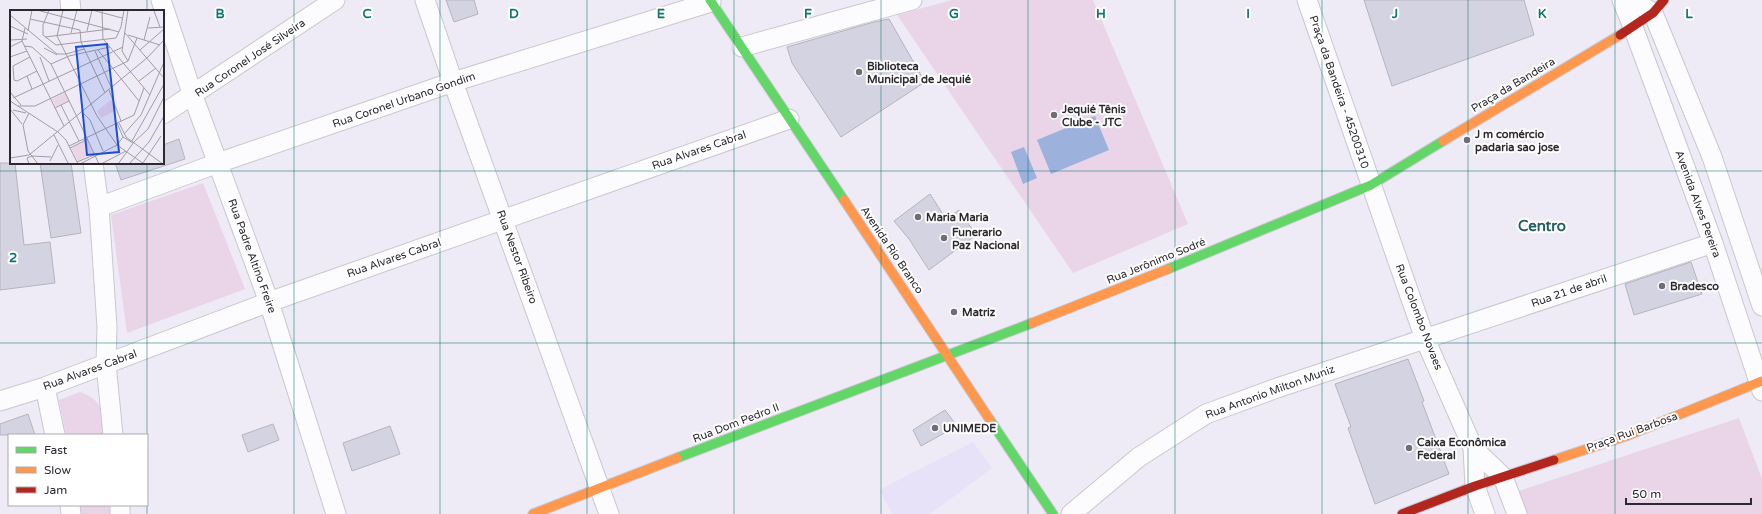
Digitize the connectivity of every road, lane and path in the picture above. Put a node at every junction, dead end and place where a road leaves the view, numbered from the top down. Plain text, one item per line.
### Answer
1 (70, 0) edge
2 (161, 0) edge
3 (335, 0) edge
4 (425, 0) edge
5 (912, 0) edge
6 (1307, 0) edge
7 (1622, 0) edge
8 (1632, 0) edge
9 (710, 1) edge
10 (1659, 7) edge
11 (71, 10) edge
12 (1633, 27) junction
13 (742, 47) junction
14 (453, 82) junction
15 (193, 96) junction
16 (164, 113) edge
17 (789, 119) junction
18 (218, 163) junction
19 (93, 164) edge
20 (1371, 185) junction
21 (100, 207) junction
22 (503, 219) junction
23 (1713, 243) junction
24 (269, 302) junction
25 (1762, 306) edge
26 (1425, 339) junction
27 (948, 356) junction
28 (106, 364) junction
29 (1761, 385) edge
30 (45, 387) junction
31 (0, 401) edge
32 (55, 434) edge
33 (113, 434) edge
34 (1473, 448) junction
35 (1503, 477) junction
36 (1475, 486) junction
37 (599, 487) junction
38 (336, 514) edge
39 (533, 514) edge
40 (609, 514) edge
41 (1053, 514) edge
42 (1071, 514) edge
43 (1402, 514) edge
44 (1485, 514) edge
45 (1517, 514) edge

1 - 11 street
2 - 15 street, Rua Padre Altino Freire
3 - 15 street, Rua Coronel José Silveira
4 - 14 street, Rua Nestor Ribeiro
5 - 13 street
6 - 20 street, Praça da Bandeira - 45200310
7 - 12 street, Avenida Alves Pereira
8 - 10 street
9 - 13 street, Avenida Rio Branco
9 - 14 street, Rua Coronel Urbano Gondim
10 - 12 street, Praça da Bandeira
10 - 25 street
12 - 20 street, Praça da Bandeira
12 - 23 street, Avenida Alves Pereira
13 - 17 street, Avenida Rio Branco
14 - 18 street, Rua Coronel Urbano Gondim
14 - 22 street, Rua Nestor Ribeiro
15 - 16 street, Rua Coronel José Silveira
15 - 18 street, Rua Padre Altino Freire
17 - 22 street, Rua Alvares Cabral
17 - 27 street, Avenida Rio Branco
18 - 21 street, Rua Coronel Urbano Gondim
18 - 24 street, Rua Padre Altino Freire
19 - 21 street
20 - 26 street, Rua Colombo Novaes
20 - 27 street, Rua Jerônimo Sodré
21 - 28 street
22 - 24 street, Rua Alvares Cabral
22 - 37 street, Rua Nestor Ribeiro
23 - 26 street, Rua 21 de abril
23 - 29 street, Avenida Alves Pereira
24 - 28 street, Rua Alvares Cabral
24 - 38 street, Rua Padre Altino Freire
26 - 34 street, Rua Colombo Novaes
26 - 42 street, Rua Antonio Milton Muniz
27 - 37 street, Rua Dom Pedro II
27 - 41 street, Avenida Rio Branco
28 - 30 street, Rua Alvares Cabral
28 - 33 street
29 - 35 street, Praça Rui Barbosa
30 - 31 street, Rua Alvares Cabral
30 - 32 street
34 - 35 street
34 - 36 street
35 - 36 street, Praça Rui Barbosa
35 - 45 street
36 - 43 street, Praça Rui Barbosa
36 - 44 street
37 - 39 street, Rua Dom Pedro II
37 - 40 street, Rua Nestor Ribeiro

